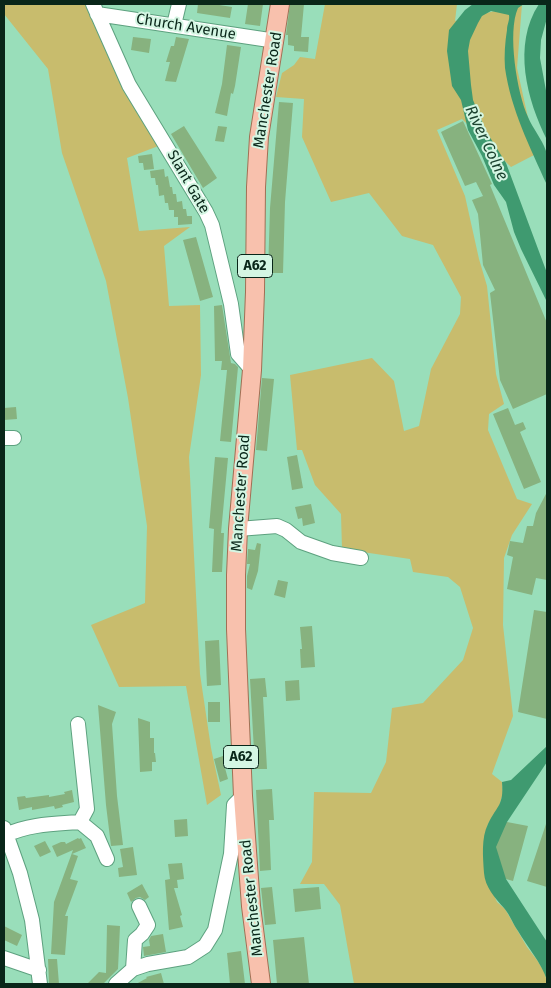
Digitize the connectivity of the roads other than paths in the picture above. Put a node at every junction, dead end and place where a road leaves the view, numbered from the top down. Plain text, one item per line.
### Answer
1 (179, 4) edge
2 (280, 4) edge
3 (95, 9) edge
4 (174, 25) junction
5 (276, 41) junction
6 (252, 370) junction
7 (238, 529) junction
8 (361, 558) dead end
9 (78, 724) dead end
10 (243, 796) junction
11 (80, 822) junction
12 (5, 832) edge
13 (107, 859) dead end
14 (4, 868) edge
15 (20, 873) junction
16 (140, 906) dead end
17 (4, 958) edge
18 (133, 969) junction
19 (39, 970) junction
20 (40, 984) edge
21 (116, 984) edge
22 (261, 984) edge

1 - 4 street
2 - 5 main road, Manchester Road / A62
3 - 4 street, Church Avenue
3 - 6 street, Slant Gate
4 - 5 street, Church Avenue
5 - 6 main road, Manchester Road / A62
6 - 7 main road, Manchester Road / A62
7 - 8 street
7 - 10 main road, Manchester Road / A62
9 - 11 street
10 - 18 street
10 - 22 main road, Manchester Road / A62
11 - 12 street
11 - 13 street
12 - 15 street
14 - 15 street
15 - 19 street
16 - 18 street
17 - 19 street
18 - 21 street
19 - 20 street

